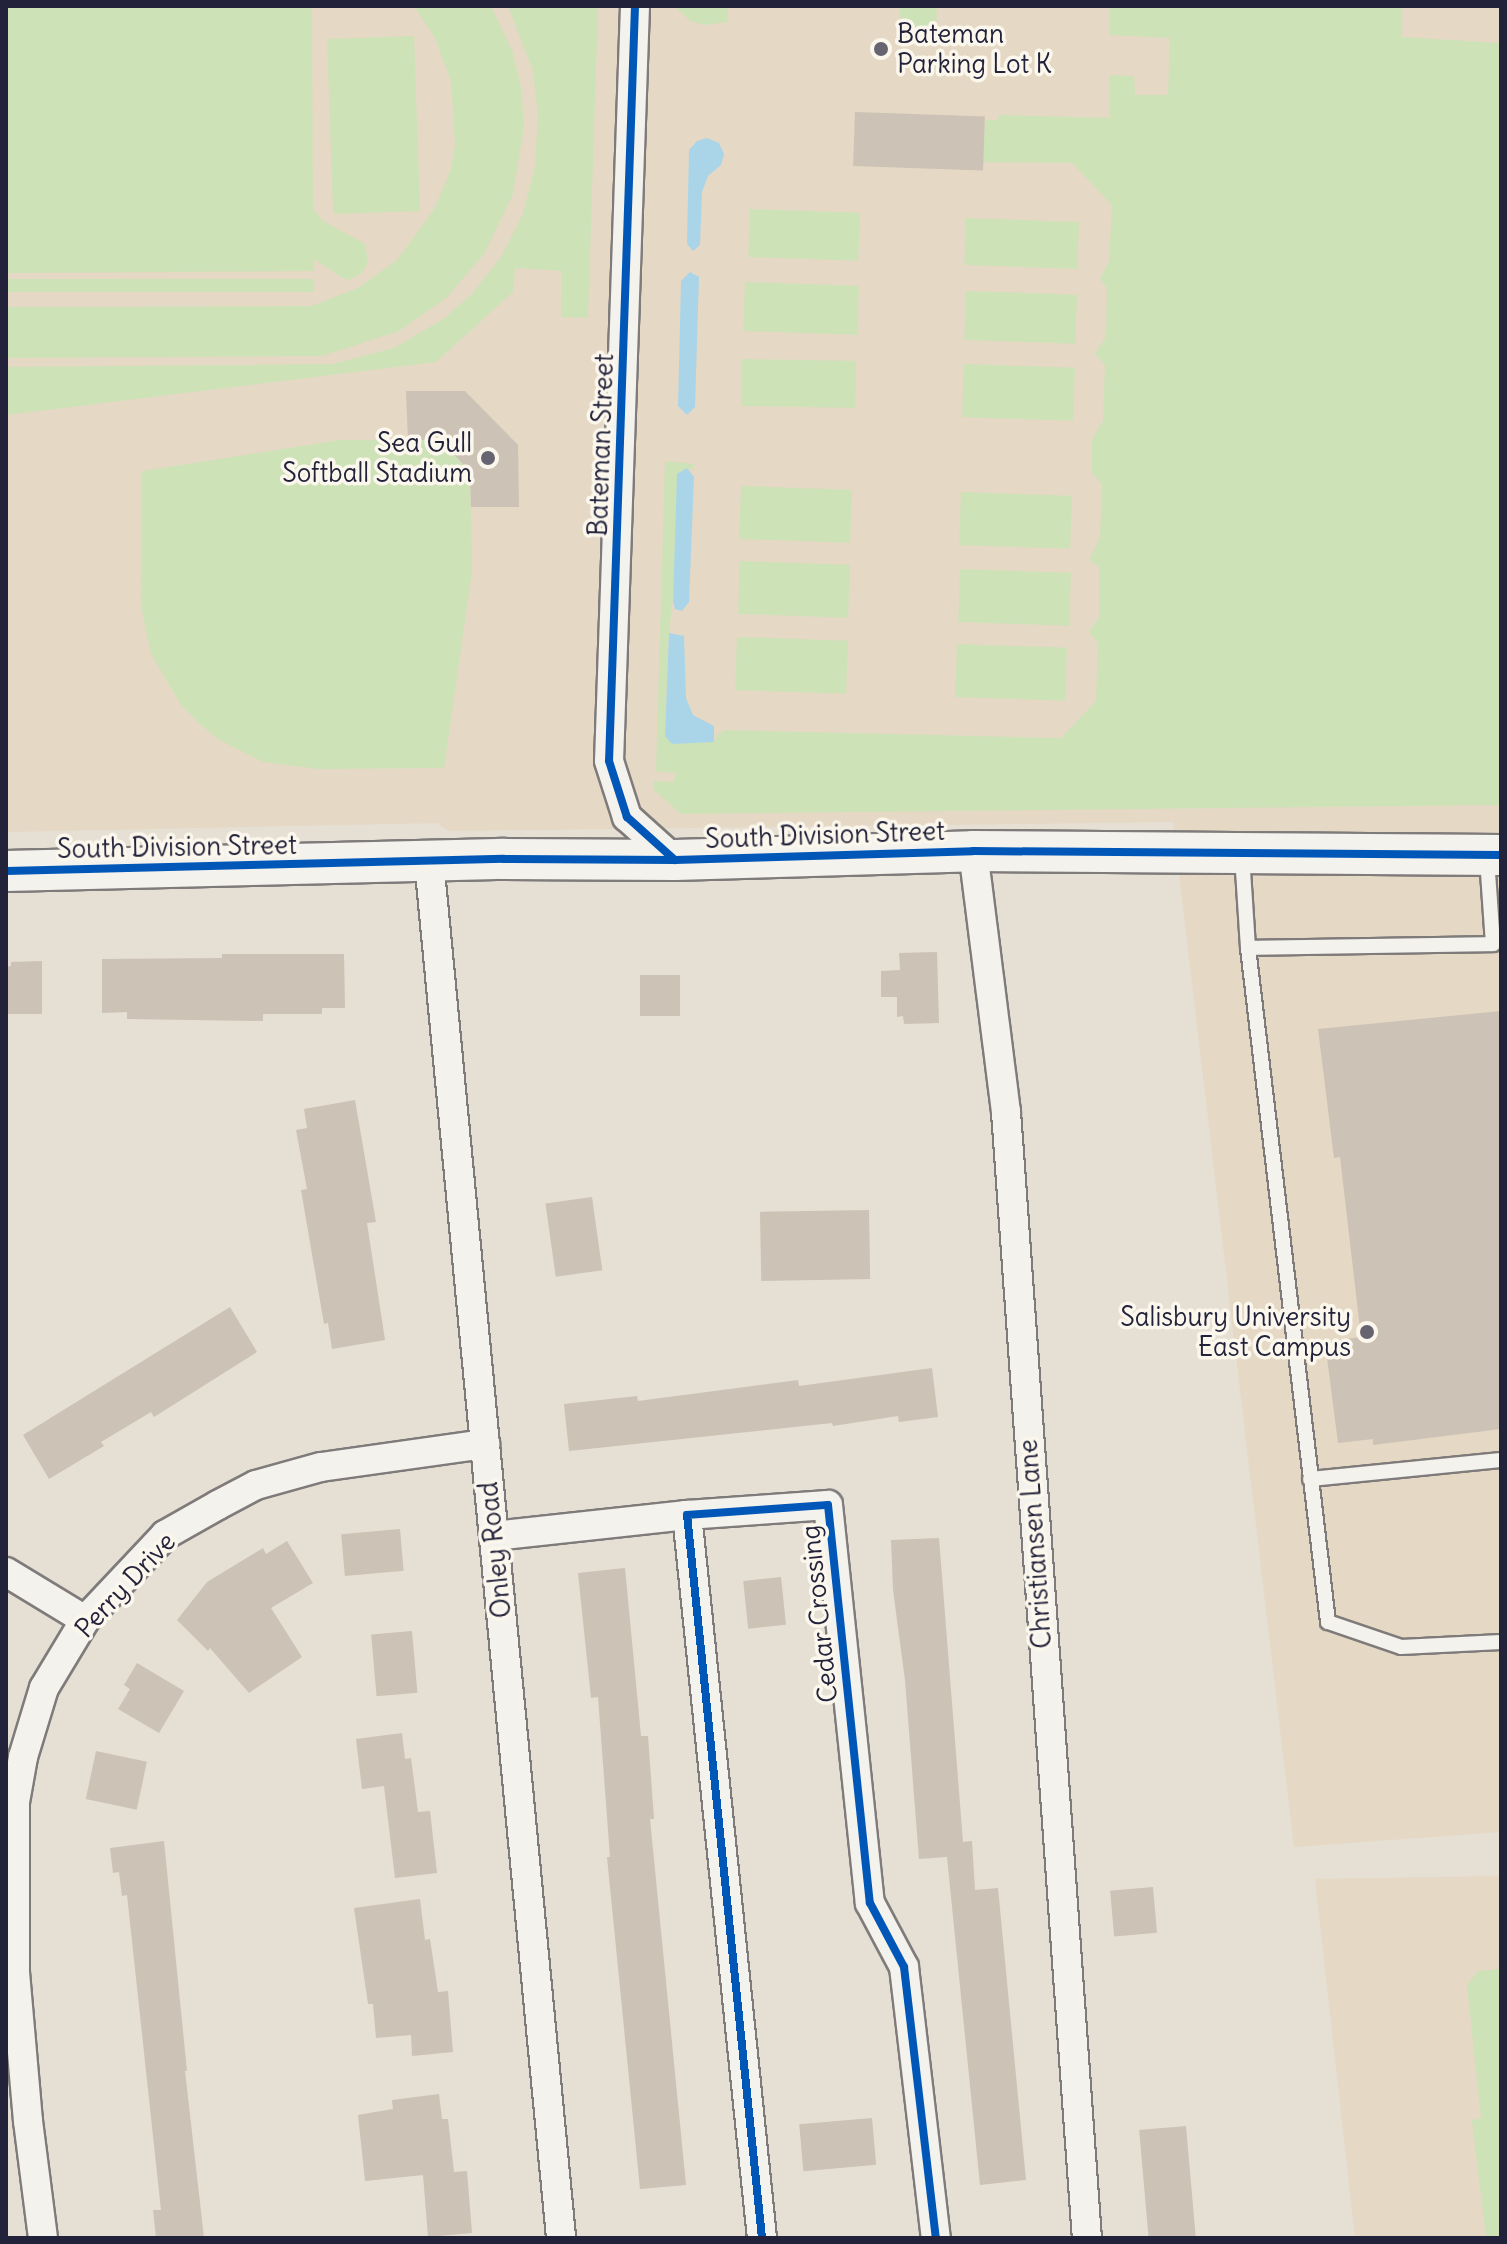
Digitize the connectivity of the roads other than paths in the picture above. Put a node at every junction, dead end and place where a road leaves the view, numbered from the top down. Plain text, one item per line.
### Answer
1 (635, 6) edge
2 (973, 851) junction
3 (1242, 851) junction
4 (1494, 854) edge
5 (675, 860) junction
6 (429, 861) junction
7 (6, 871) edge
8 (1497, 941) edge
9 (1248, 948) junction
10 (485, 1444) junction
11 (1501, 1460) edge
12 (1310, 1479) junction
13 (687, 1515) junction
14 (494, 1536) junction
15 (6, 1572) edge
16 (85, 1620) junction
17 (1501, 1642) edge
18 (43, 2238) edge
19 (561, 2238) edge
20 (762, 2238) edge
21 (936, 2238) edge
22 (1087, 2238) edge

1 - 5 street, Bateman Street
2 - 3 street, South Division Street
2 - 5 street, South Division Street
2 - 22 street, Christiansen Lane
3 - 4 street, South Division Street
3 - 9 lane
4 - 8 lane
5 - 6 street, South Division Street
6 - 7 street, South Division Street
6 - 10 street, Onley Road
8 - 9 lane
9 - 12 lane
10 - 14 street, Onley Road
10 - 16 street, Perry Drive
11 - 12 lane
12 - 17 lane
13 - 14 street, Cedar Crossing
13 - 20 street
13 - 21 street, Cedar Crossing
14 - 19 street, Onley Road
15 - 16 street
16 - 18 street, Perry Drive

